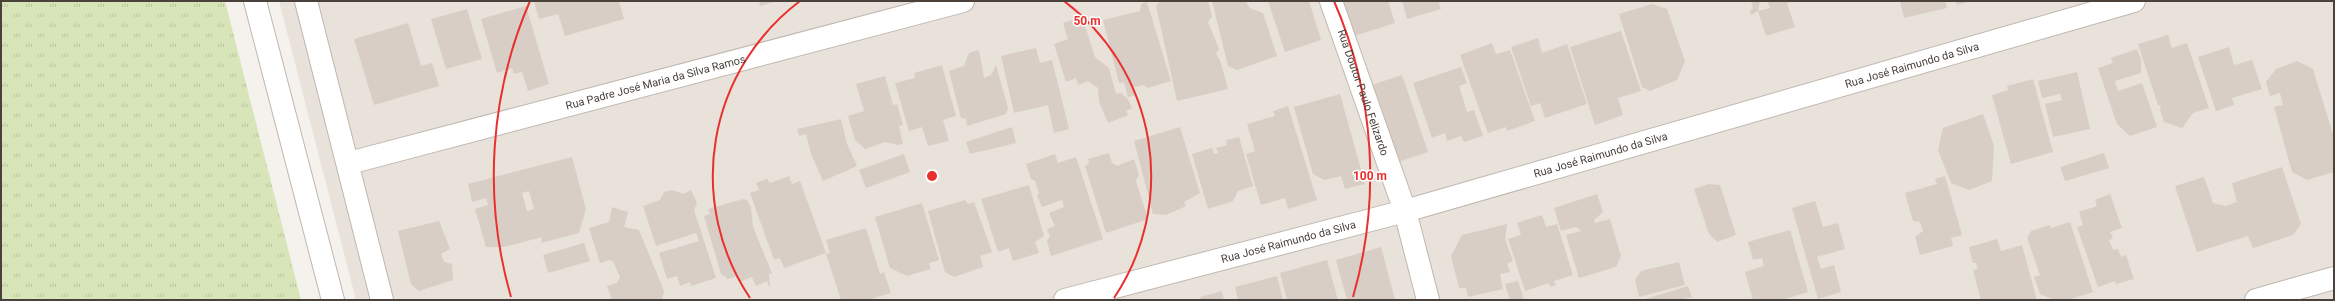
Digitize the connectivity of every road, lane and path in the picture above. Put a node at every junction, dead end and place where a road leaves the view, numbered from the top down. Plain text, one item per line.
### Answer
1 (255, 1) edge
2 (306, 1) edge
3 (963, 1) edge
4 (1331, 1) edge
5 (2129, 2) edge
6 (349, 163) junction
7 (1405, 211) junction
8 (2334, 278) edge
9 (333, 300) edge
10 (382, 300) edge
11 (1065, 300) edge
12 (1428, 300) edge
13 (2256, 300) edge

1 - 9 street
2 - 6 street
3 - 6 street, Rua Padre José Maria da Silva Ramos
4 - 7 street, Rua Doutor Paulo Felizardo
5 - 7 street, Rua José Raimundo da Silva
6 - 10 street
7 - 11 street, Rua José Raimundo da Silva
7 - 12 street, Rua Doutor Paulo Felizardo
8 - 13 street

